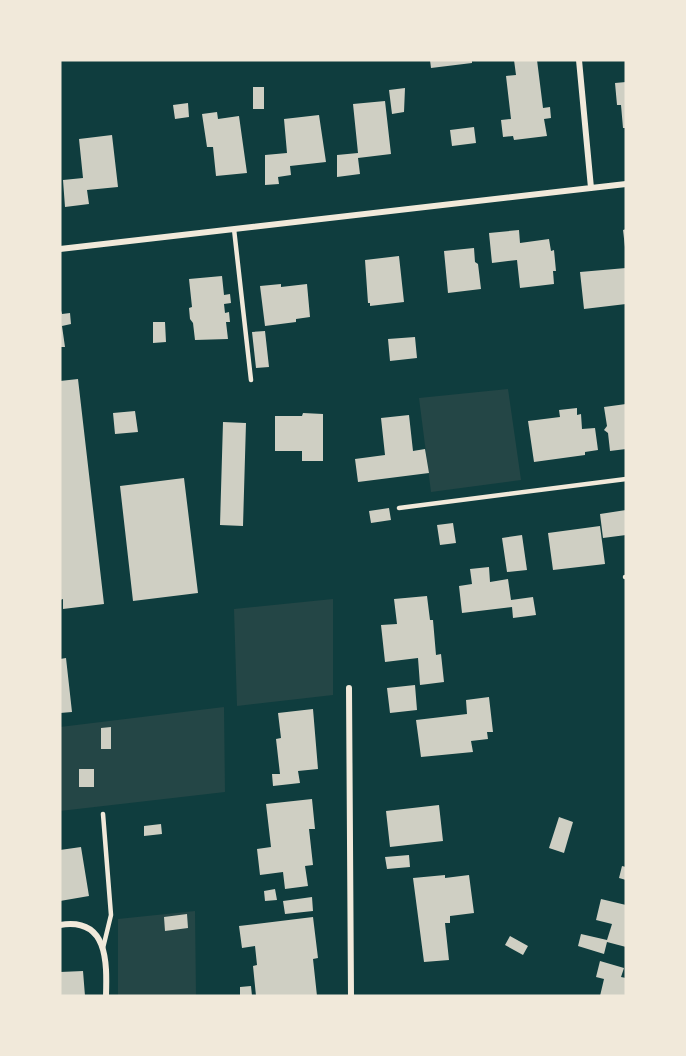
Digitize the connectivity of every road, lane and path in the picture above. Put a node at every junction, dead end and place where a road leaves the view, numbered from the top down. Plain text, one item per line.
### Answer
1 (579, 60) edge
2 (626, 184) edge
3 (591, 188) junction
4 (234, 229) junction
5 (60, 249) edge
6 (251, 380) dead end
7 (626, 479) edge
8 (399, 508) dead end
9 (349, 688) dead end
10 (104, 814) dead end
11 (60, 925) edge
12 (104, 948) junction
13 (106, 996) edge
14 (351, 996) edge

1 - 3 street
2 - 3 street
3 - 4 street
4 - 5 street
4 - 6 lane
7 - 8 lane
9 - 14 street
10 - 12 lane
11 - 12 street
12 - 13 street

